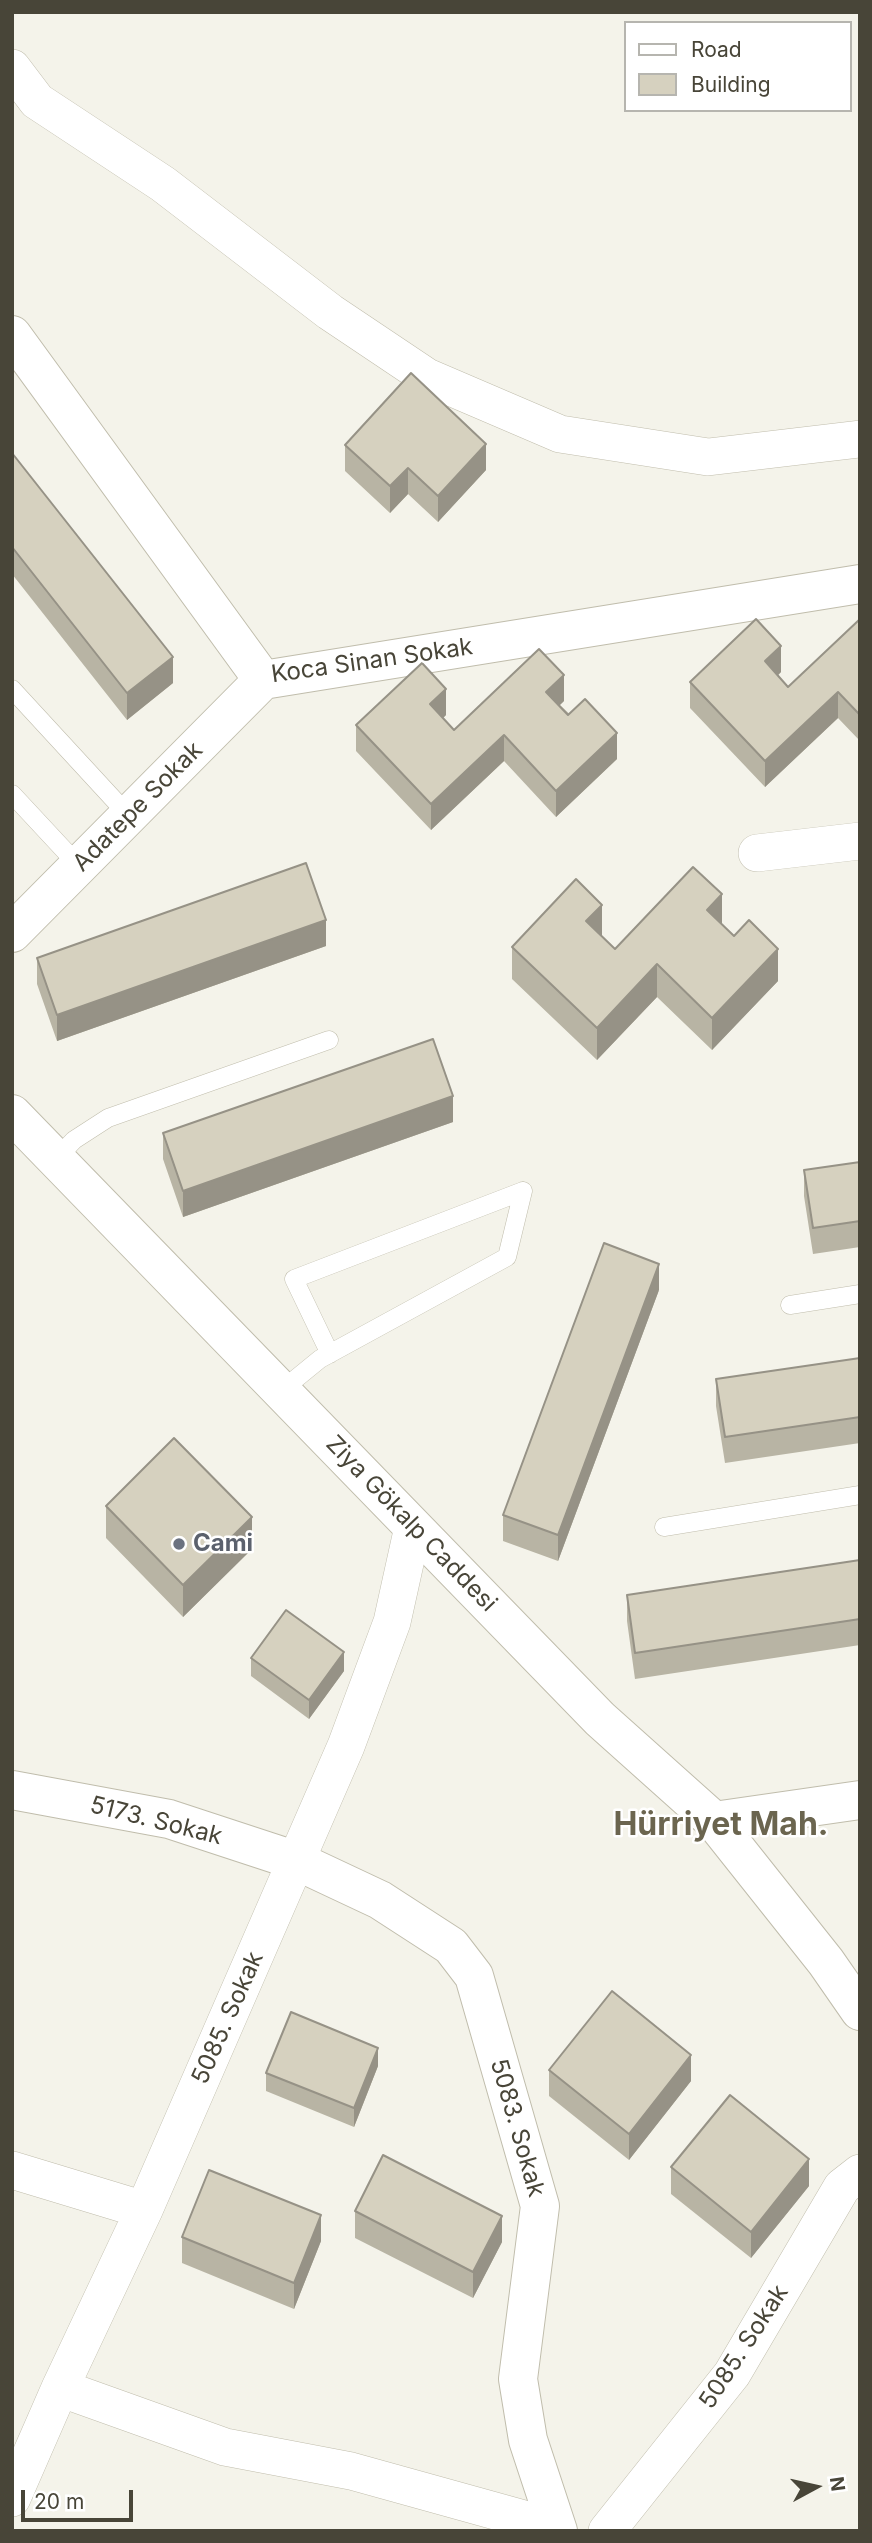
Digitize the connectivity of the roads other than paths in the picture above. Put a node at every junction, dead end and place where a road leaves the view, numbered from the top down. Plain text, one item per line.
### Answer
1 (12, 68) edge
2 (12, 335) edge
3 (860, 439) edge
4 (860, 584) edge
5 (263, 680) junction
6 (12, 689) edge
7 (12, 794) edge
8 (129, 816) junction
9 (860, 841) edge
10 (757, 853) dead end
11 (79, 866) junction
12 (12, 933) edge
13 (329, 1040) dead end
14 (12, 1114) edge
15 (56, 1159) junction
16 (860, 1294) edge
17 (790, 1305) dead end
18 (330, 1353) junction
19 (282, 1390) junction
20 (860, 1495) edge
21 (413, 1527) junction
22 (664, 1527) dead end
23 (12, 1790) edge
24 (860, 1800) edge
25 (714, 1821) junction
26 (298, 1861) junction
27 (860, 2011) edge
28 (12, 2169) edge
29 (851, 2180) edge
30 (144, 2210) junction
31 (60, 2388) junction
32 (12, 2498) edge
33 (541, 2531) edge
34 (558, 2531) edge
35 (607, 2531) edge

1 - 3 street
2 - 5 street, Koca Sinan Sokak
4 - 5 street, Koca Sinan Sokak
5 - 8 street, Adatepe Sokak
6 - 8 lane
7 - 11 lane
8 - 11 street, Adatepe Sokak
9 - 10 street
11 - 12 street, Adatepe Sokak
13 - 15 lane
14 - 15 street, Ziya Gökalp Caddesi
15 - 19 street, Ziya Gökalp Caddesi
16 - 17 lane
18 - 18 lane
18 - 19 lane
19 - 21 street, Ziya Gökalp Caddesi
20 - 22 lane
21 - 25 street, Ziya Gökalp Caddesi
21 - 26 street, 5085. Sokak
23 - 26 street, 5173. Sokak
24 - 25 street
25 - 27 street, Ziya Gökalp Caddesi
26 - 30 street, 5085. Sokak
26 - 34 street, 5083. Sokak
28 - 30 street
29 - 35 street, 5085. Sokak
30 - 31 street, 5085. Sokak
31 - 32 street, 5085. Sokak
31 - 33 street

